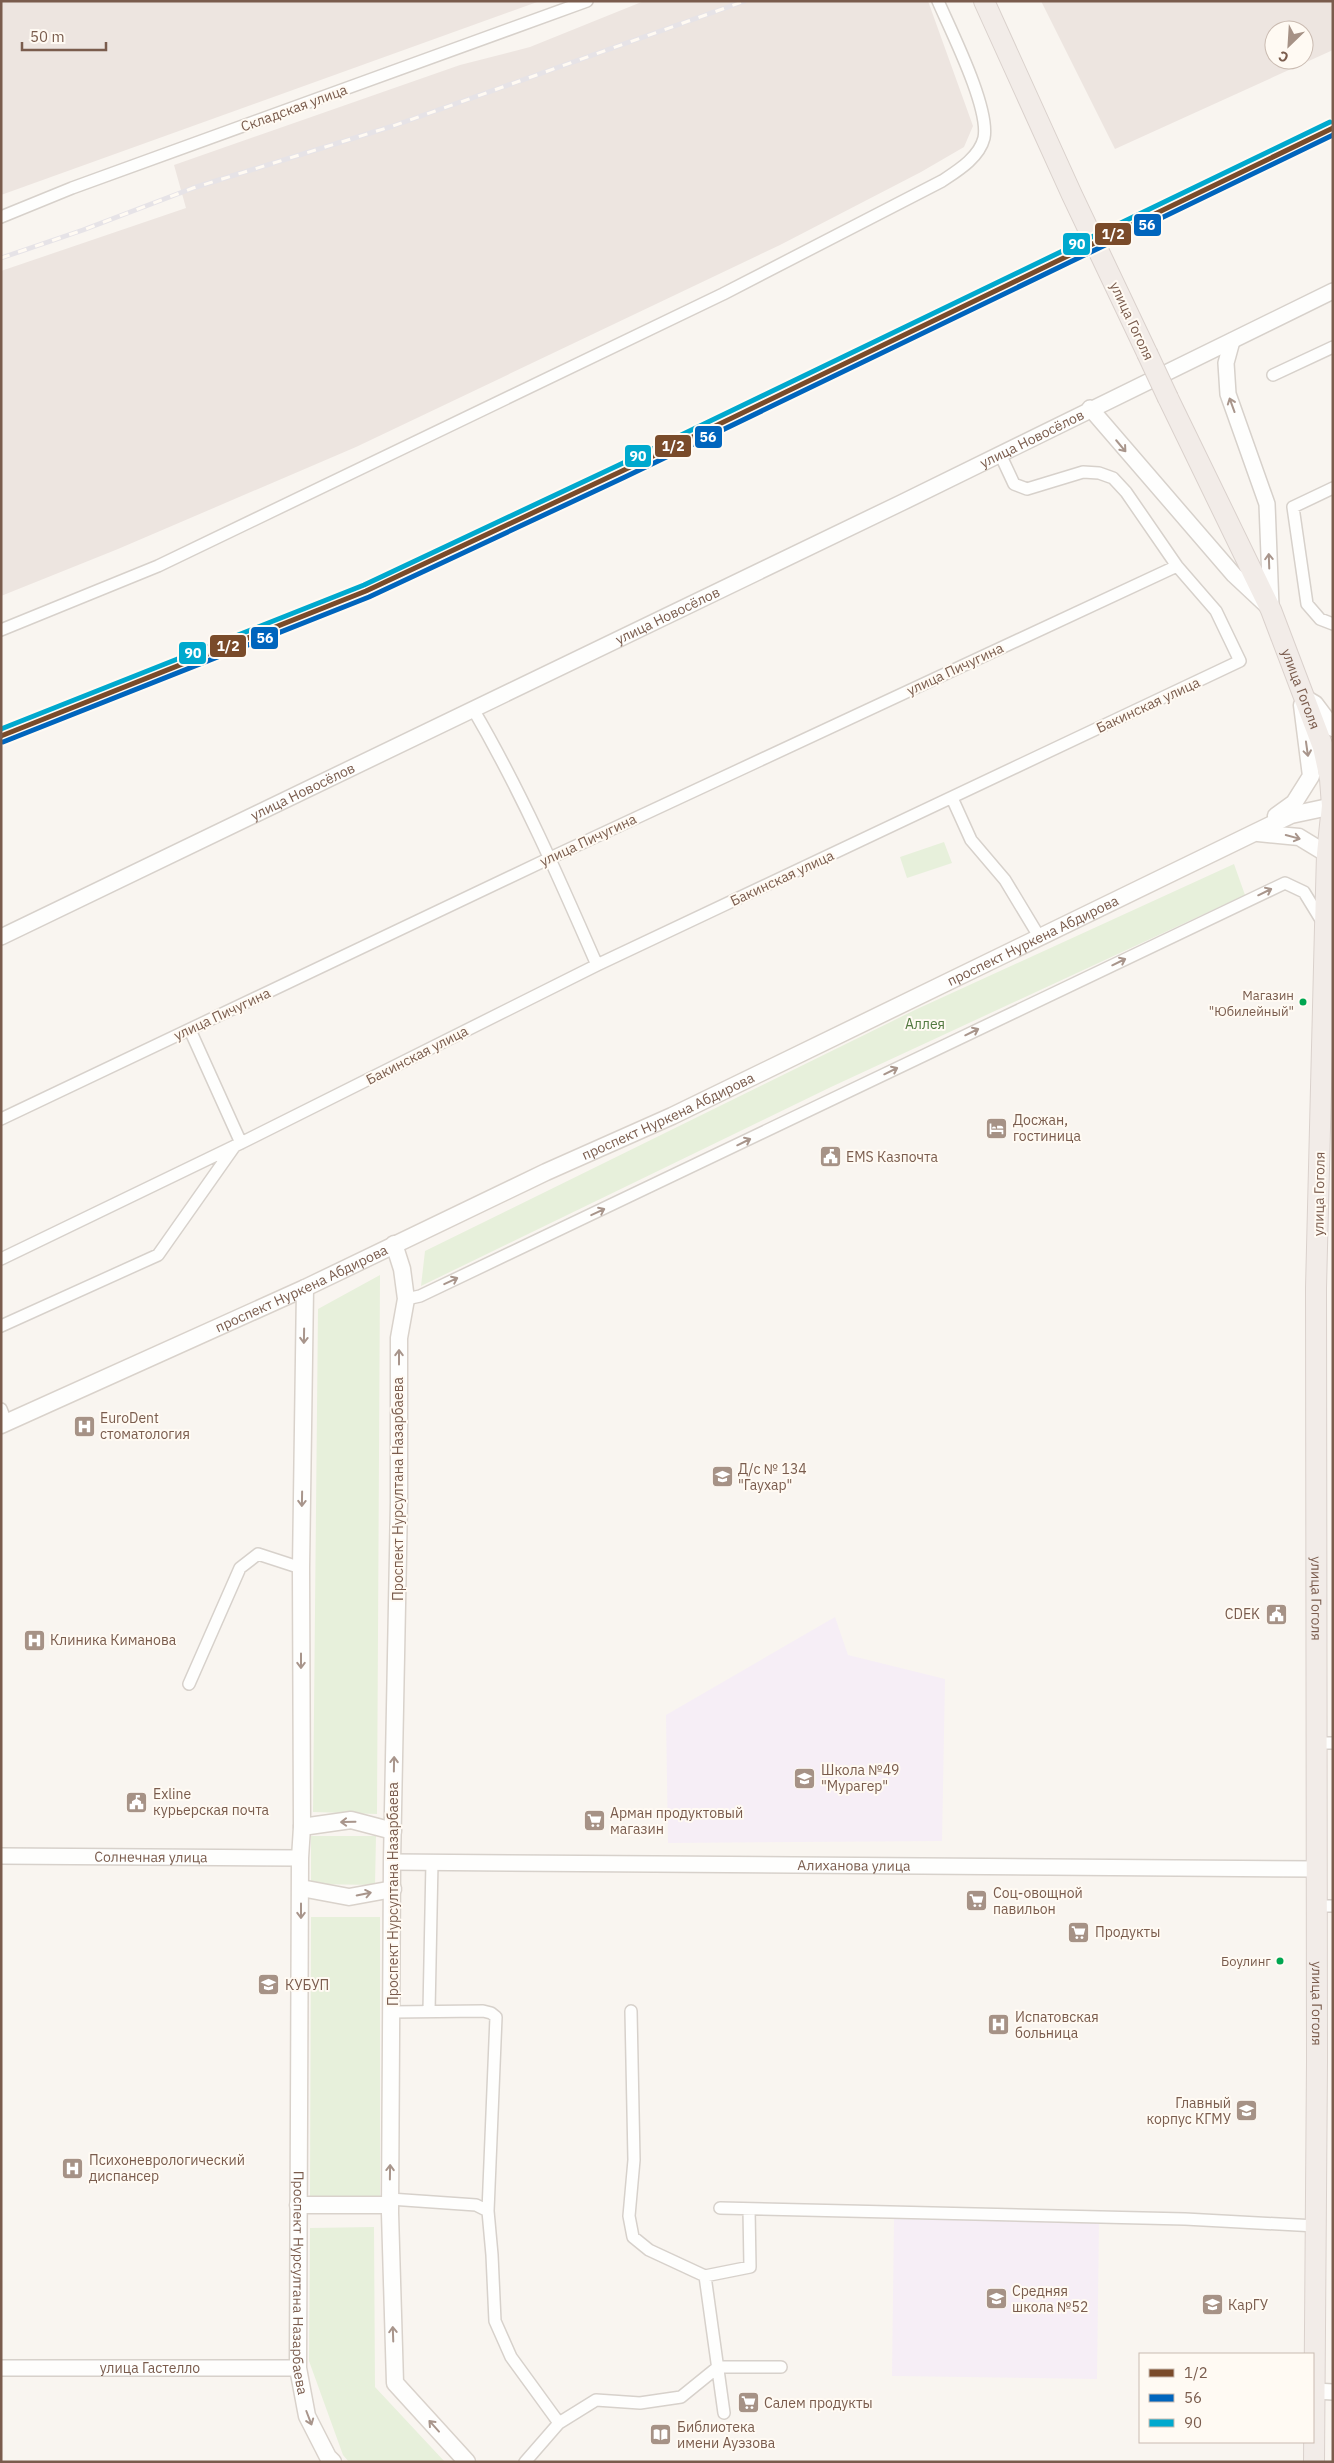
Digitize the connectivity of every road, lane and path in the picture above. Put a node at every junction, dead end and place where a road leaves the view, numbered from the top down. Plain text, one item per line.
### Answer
1 (587, 1) edge
2 (938, 1) edge
3 (984, 1) edge
4 (1, 216) edge
5 (1333, 291) edge
6 (1232, 341) junction
7 (1333, 347) edge
8 (1273, 375) dead end
9 (1090, 408) junction
10 (1000, 454) junction
11 (1333, 488) edge
12 (1177, 566) junction
13 (1271, 610) junction
14 (1333, 624) edge
15 (1, 630) edge
16 (1302, 691) junction
17 (473, 709) junction
18 (1333, 728) edge
19 (952, 798) junction
20 (1332, 806) edge
21 (1261, 830) junction
22 (1330, 854) edge
23 (550, 858) junction
24 (1325, 926) junction
25 (1, 937) edge
26 (1040, 938) junction
27 (1328, 956) edge
28 (597, 965) junction
29 (190, 1030) junction
30 (1, 1119) edge
31 (238, 1144) junction
32 (394, 1244) junction
33 (1, 1259) edge
34 (305, 1288) junction
35 (406, 1299) junction
36 (1, 1326) edge
37 (3, 1419) edge
38 (301, 1568) junction
39 (189, 1684) dead end
40 (1325, 1743) edge
41 (302, 1827) junction
42 (392, 1831) junction
43 (1, 1856) edge
44 (300, 1858) junction
45 (392, 1862) junction
46 (432, 1862) junction
47 (1317, 1869) junction
48 (301, 1888) junction
49 (393, 1889) junction
50 (1325, 1906) edge
51 (631, 2011) dead end
52 (392, 2012) junction
53 (429, 2012) junction
54 (390, 2202) junction
55 (298, 2205) junction
56 (720, 2208) dead end
57 (749, 2209) junction
58 (488, 2211) junction
59 (1316, 2226) junction
60 (704, 2276) junction
61 (718, 2367) junction
62 (781, 2367) dead end
63 (1, 2368) edge
64 (298, 2368) junction
65 (1324, 2391) edge
66 (724, 2413) dead end
67 (559, 2423) junction
68 (328, 2460) edge
69 (467, 2462) edge
70 (525, 2462) edge
71 (1314, 2462) edge

1 - 4 street, Складская улица
2 - 15 street
3 - 13 highway, улица Гоголя, bridge
5 - 6 street, улица Новосёлов
6 - 9 street, улица Новосёлов
13 -> 6 street
7 - 8 street
9 - 10 street, улица Новосёлов
9 -> 13 street
10 - 12 street, Бакинская улица
10 - 17 street, улица Новосёлов
11 - 14 street
12 - 19 street, Бакинская улица
12 - 23 street, улица Пичугина
13 - 16 highway, улица Гоголя
16 - 18 main road
16 - 20 highway, улица Гоголя
16 -> 21 main road
17 - 23 street
17 - 25 street, улица Новосёлов
19 - 26 street
19 - 28 street, Бакинская улица
20 - 21 main road, проспект Нуркена Абдирова
20 - 22 highway, улица Гоголя
21 -> 22 main road
21 - 26 main road, проспект Нуркена Абдирова
22 - 24 highway, улица Гоголя
23 - 28 street
23 - 29 street, улица Пичугина
24 - 27 highway, улица Гоголя
35 -> 24 street
26 - 32 main road, проспект Нуркена Абдирова
27 - 40 highway, улица Гоголя
28 - 31 street, Бакинская улица
29 - 30 street, улица Пичугина
29 - 31 street
31 - 33 street, Бакинская улица
31 - 36 street
32 - 34 main road, проспект Нуркена Абдирова
32 - 35 main road, Проспект Нурсултана Назарбаева
34 - 37 main road, проспект Нуркена Абдирова
34 -> 38 main road, Проспект Нурсултана Назарбаева
42 -> 35 main road, Проспект Нурсултана Назарбаева
38 - 39 street
38 -> 41 main road, Проспект Нурсултана Назарбаева
40 - 47 highway, улица Гоголя
42 -> 41 main road
41 - 44 main road, Проспект Нурсултана Назарбаева
42 - 45 main road, Проспект Нурсултана Назарбаева
43 - 44 street, Солнечная улица
44 - 48 main road, Проспект Нурсултана Назарбаева
45 - 46 street, Алиханова улица
45 - 49 main road, Проспект Нурсултана Назарбаева
46 - 47 street, Алиханова улица
46 - 53 street
47 - 50 highway, улица Гоголя
48 -> 49 main road
48 -> 55 main road, Проспект Нурсултана Назарбаева
49 - 52 main road, Проспект Нурсултана Назарбаева
50 - 59 highway, улица Гоголя
51 - 60 street
52 - 53 street
54 -> 52 main road, Проспект Нурсултана Назарбаева
53 - 58 street
54 - 55 main road
54 - 58 street
69 -> 54 main road, Проспект Нурсултана Назарбаева
55 - 64 main road, Проспект Нурсултана Назарбаева
56 - 57 street
57 - 59 street
57 - 60 street
58 - 67 street
59 - 65 highway, улица Гоголя
60 - 61 street
61 - 62 street
61 - 66 street
61 - 67 street
63 - 64 street, улица Гастелло
64 -> 68 main road, Проспект Нурсултана Назарбаева
65 - 71 highway, улица Гоголя
67 - 70 street

